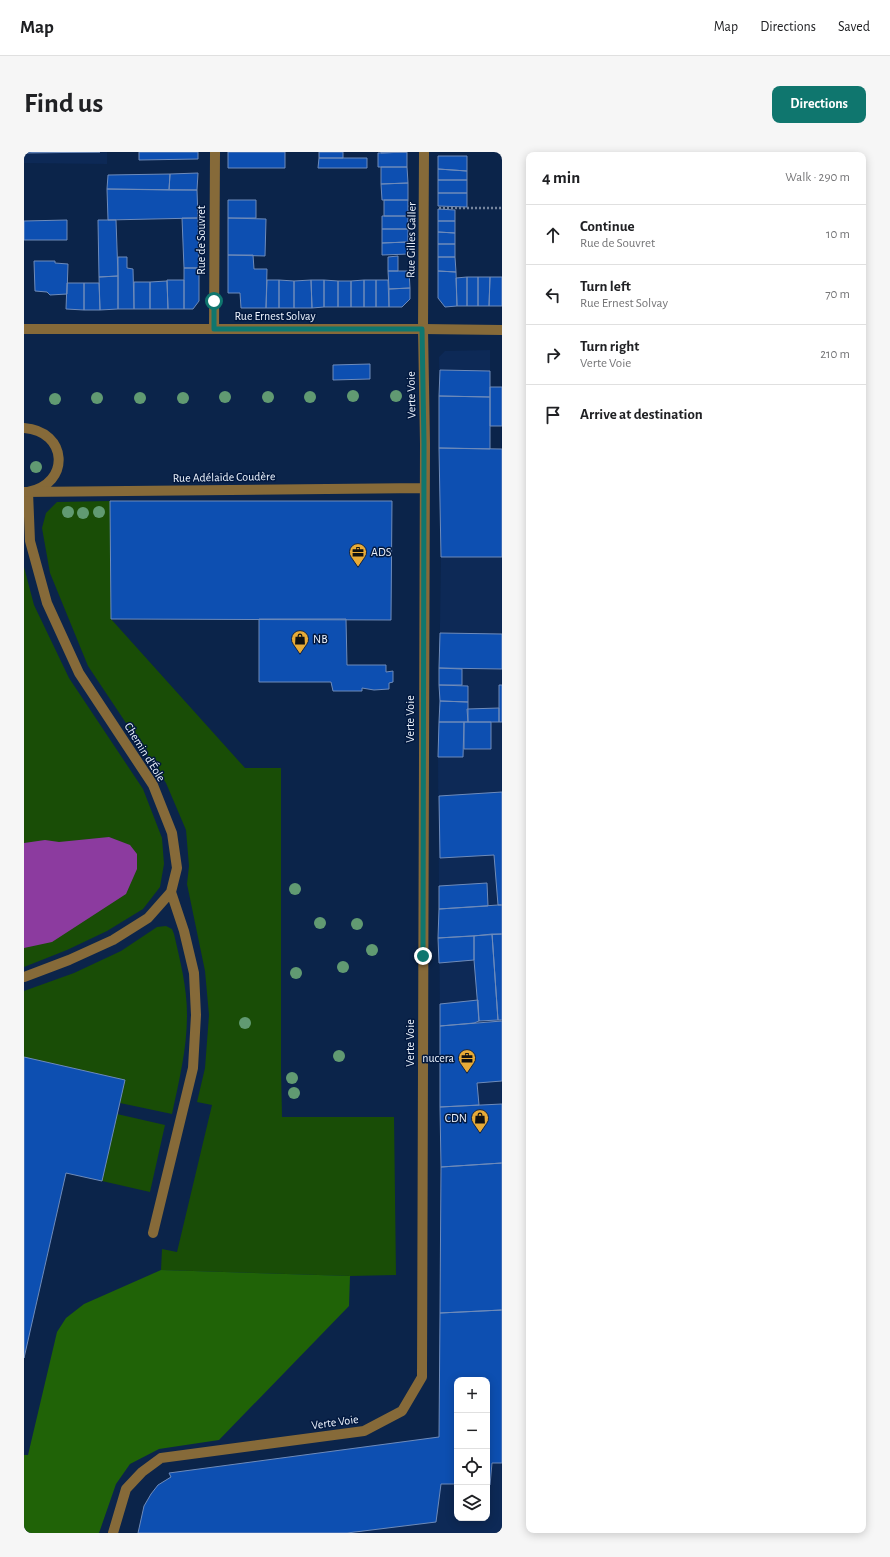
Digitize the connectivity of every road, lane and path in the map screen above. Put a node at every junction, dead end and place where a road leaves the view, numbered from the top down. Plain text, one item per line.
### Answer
1 (215, 152) edge
2 (424, 152) edge
3 (424, 208) junction
4 (502, 208) edge
5 (24, 329) edge
6 (214, 329) junction
7 (422, 329) junction
8 (502, 330) edge
9 (24, 428) edge
10 (424, 488) junction
11 (26, 492) edge
12 (171, 892) junction
13 (24, 977) edge
14 (153, 1233) dead end
15 (113, 1533) edge

1 - 6 street, Rue de Souvret
2 - 3 street, Rue Gilles Galler
3 - 4 path
3 - 7 street, Rue Gilles Galler
5 - 6 street, Rue Ernest Solvay
6 - 7 street, Rue Ernest Solvay
7 - 8 street, Rue Ernest Solvay
7 - 10 street, Verte Voie
9 - 11 street
10 - 11 street, Rue Adélaïde Coudère
10 - 15 street, Verte Voie
11 - 12 street, Chemin d'Éole
12 - 13 street, Chemin d'Éole
12 - 14 street

